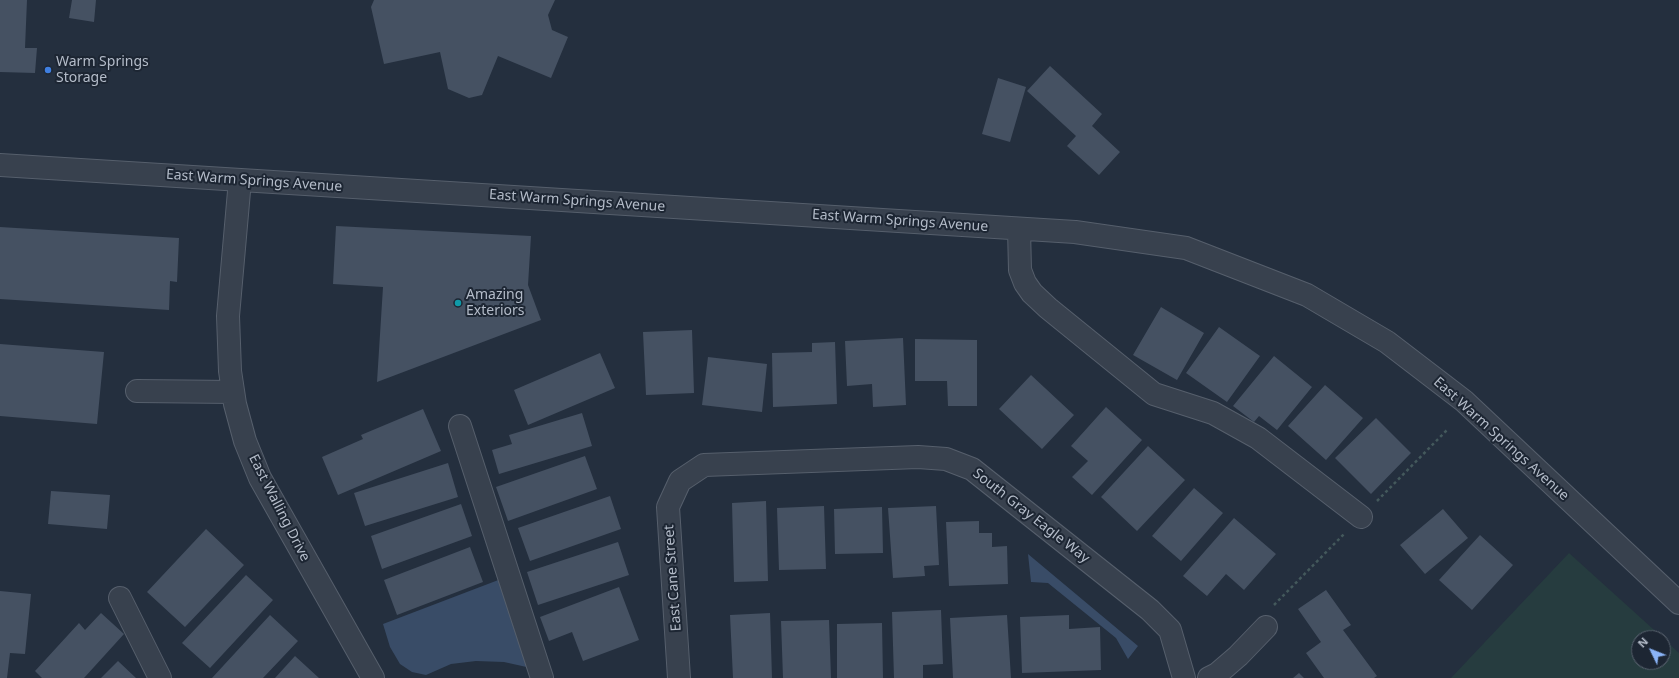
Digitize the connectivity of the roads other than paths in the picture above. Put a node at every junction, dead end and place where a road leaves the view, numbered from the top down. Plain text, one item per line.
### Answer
1 (0, 165) edge
2 (240, 180) junction
3 (1019, 229) junction
4 (137, 391) dead end
5 (233, 392) junction
6 (460, 426) dead end
7 (680, 481) joint
8 (1361, 517) dead end
9 (120, 598) dead end
10 (1679, 604) edge
11 (1266, 627) dead end
12 (160, 678) edge
13 (373, 678) edge
14 (542, 678) edge
15 (680, 678) edge
16 (1184, 678) edge
17 (1209, 678) edge

1 - 2 street, East Warm Springs Avenue
2 - 3 street, East Warm Springs Avenue
2 - 5 street, East Walling Drive
3 - 8 street
3 - 10 street, East Warm Springs Avenue
4 - 5 street
5 - 13 street, East Walling Drive
6 - 14 street
7 - 15 street, East Cane Street
7 - 16 street, South Gray Eagle Way
9 - 12 street
11 - 17 street

